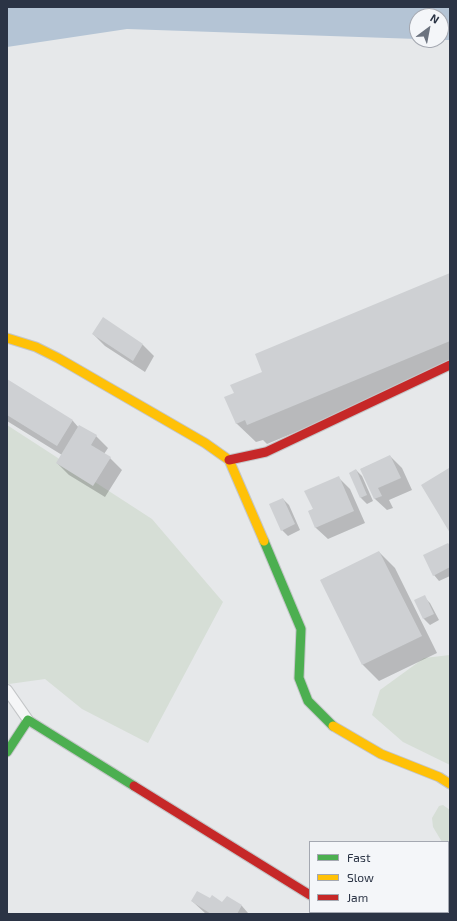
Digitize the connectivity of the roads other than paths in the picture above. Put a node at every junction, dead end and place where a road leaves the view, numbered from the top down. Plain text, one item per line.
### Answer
1 (7, 338) edge
2 (450, 365) edge
3 (229, 460) junction
4 (7, 690) edge
5 (28, 720) junction
6 (7, 752) edge
7 (450, 784) edge
8 (309, 894) edge

1 - 3 street
2 - 3 street
3 - 7 street
4 - 5 lane
5 - 6 street
5 - 8 street

